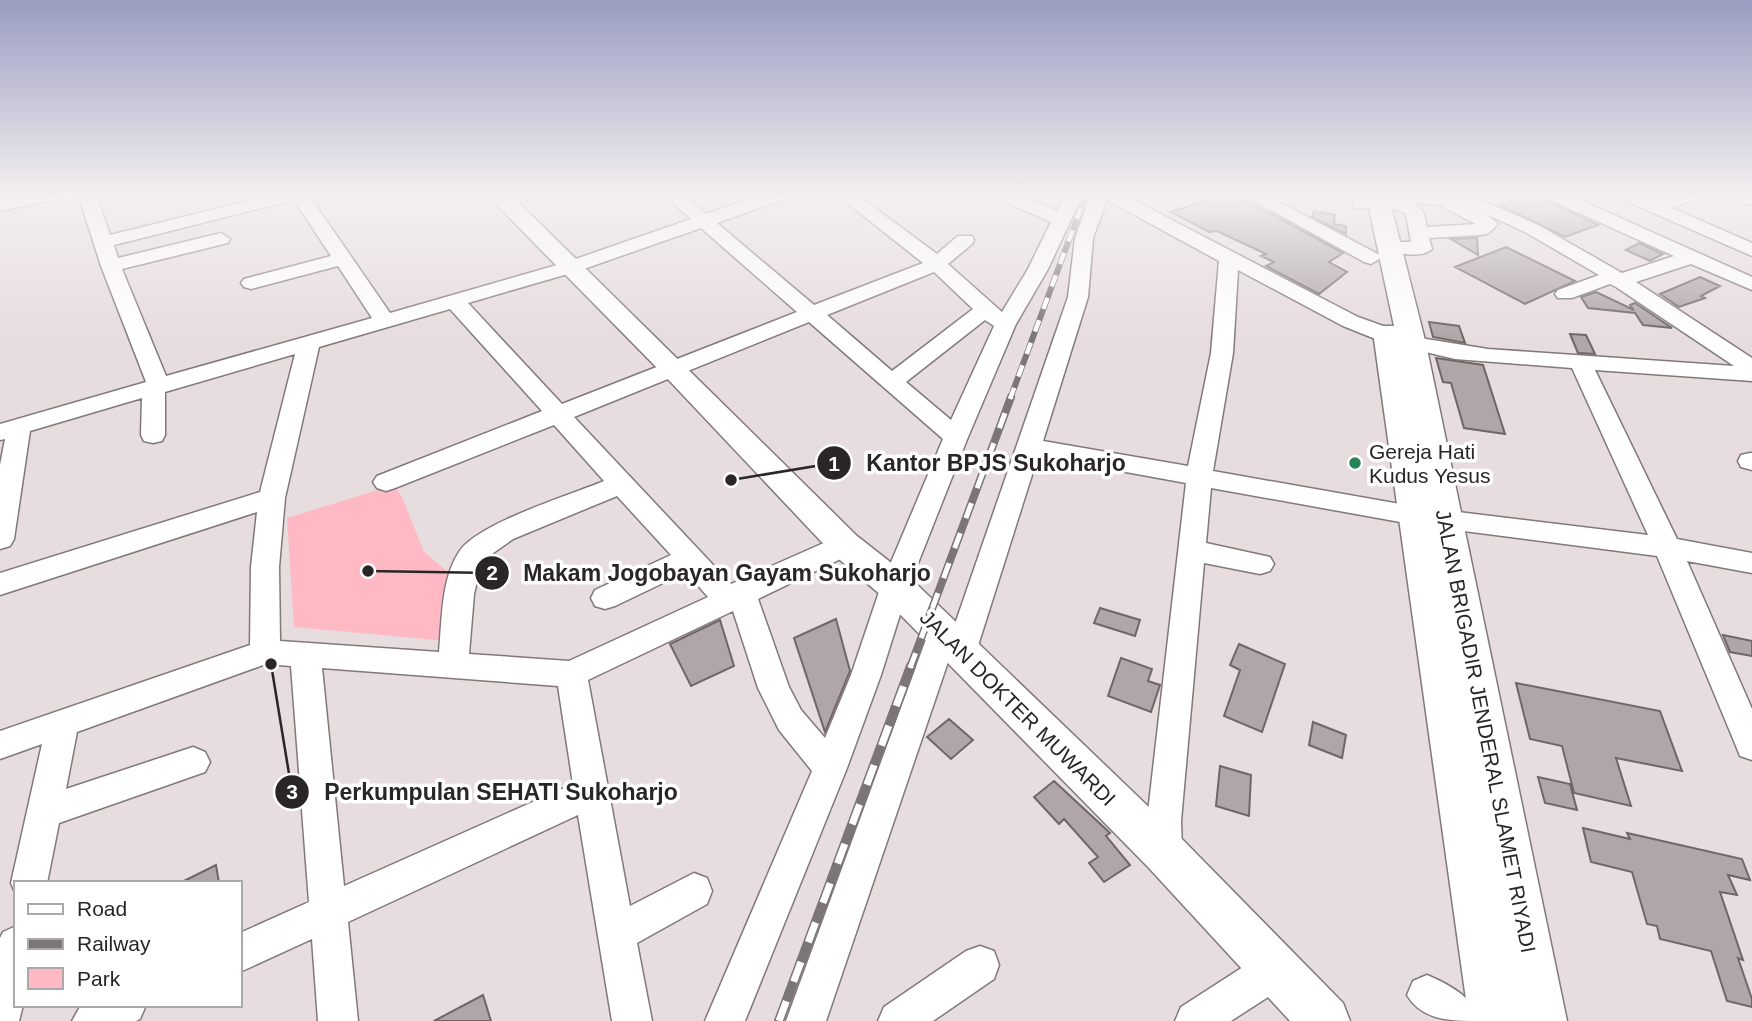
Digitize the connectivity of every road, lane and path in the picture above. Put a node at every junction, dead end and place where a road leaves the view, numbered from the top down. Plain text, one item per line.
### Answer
1 (103, 242) edge
2 (210, 242) edge
3 (332, 242) edge
4 (545, 242) edge
5 (644, 242) edge
6 (727, 242) edge
7 (908, 242) edge
8 (963, 242) edge
9 (1051, 242) edge
10 (1084, 242) edge
11 (1195, 242) edge
12 (1382, 242) edge
13 (1393, 242) edge
14 (1396, 242) edge
15 (1415, 242) edge
16 (1552, 242) edge
17 (1657, 242) edge
18 (1733, 242) edge
19 (1394, 246) junction
20 (1752, 250) edge
21 (1691, 257) junction
22 (343, 258) junction
23 (1229, 260) junction
24 (937, 264) junction
25 (111, 266) junction
26 (571, 267) junction
27 (1615, 279) junction
28 (251, 283) dead end
29 (1752, 284) edge
30 (1565, 294) dead end
31 (454, 301) junction
32 (985, 310) junction
33 (812, 314) junction
34 (385, 321) junction
35 (1005, 324) junction
36 (1400, 340) junction
37 (309, 343) junction
38 (1581, 363) junction
39 (1752, 368) edge
40 (674, 369) junction
41 (1752, 374) edge
42 (892, 382) junction
43 (157, 387) junction
44 (559, 415) junction
45 (9, 429) edge
46 (153, 435) dead end
47 (956, 437) junction
48 (1027, 446) junction
49 (1199, 476) junction
50 (386, 482) dead end
51 (622, 484) junction
52 (272, 498) junction
53 (1431, 519) junction
54 (0, 539) edge
55 (845, 545) junction
56 (1667, 547) junction
57 (1192, 550) junction
58 (690, 558) junction
59 (1752, 563) edge
60 (1260, 564) dead end
61 (0, 584) edge
62 (895, 586) junction
63 (734, 595) junction
64 (604, 598) dead end
65 (952, 643) junction
66 (265, 652) junction
67 (305, 653) junction
68 (453, 667) junction
69 (570, 674) junction
70 (63, 721) junction
71 (0, 745) edge
72 (1752, 746) edge
73 (193, 762) dead end
74 (830, 768) junction
75 (592, 792) junction
76 (44, 812) junction
77 (1164, 852) junction
78 (29, 881) edge
79 (694, 891) dead end
80 (329, 911) junction
81 (617, 934) junction
82 (242, 952) edge
83 (14, 954) edge
84 (980, 965) dead end
85 (1274, 970) junction
86 (1427, 995) dead end
87 (0, 1018) edge
88 (338, 1021) edge
89 (632, 1021) edge
90 (725, 1021) edge
91 (806, 1021) edge
92 (898, 1021) edge
93 (1195, 1021) edge
94 (1325, 1021) edge
95 (1463, 1021) edge
96 (1494, 1021) edge
97 (1542, 1021) edge

1 - 25 street
2 - 25 street
3 - 22 street
4 - 26 main road, JALAN DOKTER MUWARDI
5 - 26 street
6 - 33 street
7 - 24 street
8 - 24 street
9 - 35 street
10 - 48 street
11 - 23 street
12 - 19 street
13 - 19 main road, JALAN BRIGADIR JENDERAL SLAMET RIYADI
14 - 19 street
15 - 19 street
16 - 27 street
17 - 21 street
18 - 20 street
19 - 36 main road, JALAN BRIGADIR JENDERAL SLAMET RIYADI
21 - 27 street
21 - 29 street
22 - 28 street
22 - 34 street
23 - 36 street
23 - 49 street
24 - 32 street
24 - 33 street
25 - 43 street
26 - 31 street
26 - 40 main road, JALAN DOKTER MUWARDI
27 - 30 street
27 - 39 street
31 - 34 street
31 - 44 street
32 - 35 street
32 - 42 street
33 - 40 street
33 - 42 street
34 - 37 street
35 - 47 street
36 - 38 street
36 - 53 main road, JALAN BRIGADIR JENDERAL SLAMET RIYADI
37 - 43 street
37 - 52 street
38 - 41 street
38 - 56 street
40 - 44 street
40 - 55 main road, JALAN DOKTER MUWARDI
42 - 47 street
43 - 45 street
43 - 46 street
44 - 50 street
44 - 51 street
45 - 54 street
47 - 62 street
48 - 49 street
48 - 65 street
49 - 53 street
49 - 57 street
51 - 58 street
51 - 68 street
52 - 61 street
52 - 66 street
53 - 56 street
53 - 96 main road, JALAN BRIGADIR JENDERAL SLAMET RIYADI
53 - 97 main road, JALAN BRIGADIR JENDERAL SLAMET RIYADI
55 - 62 main road, JALAN DOKTER MUWARDI
55 - 63 street
56 - 59 street
56 - 72 street
57 - 60 street
57 - 77 street
58 - 63 street
58 - 64 street
62 - 65 main road, JALAN DOKTER MUWARDI
62 - 74 street
63 - 69 street
63 - 74 street
65 - 77 main road, JALAN DOKTER MUWARDI
65 - 91 street
66 - 67 street
66 - 70 street
67 - 68 street
67 - 80 street
68 - 69 street
69 - 75 street
70 - 71 street
70 - 76 street
73 - 76 street
74 - 90 street
75 - 80 street
75 - 81 street
76 - 78 street
77 - 85 main road, JALAN DOKTER MUWARDI
79 - 81 street
80 - 82 street
80 - 88 street
81 - 89 street
83 - 87 street
84 - 92 street
85 - 93 street
85 - 94 main road, JALAN DOKTER MUWARDI
86 - 95 street

